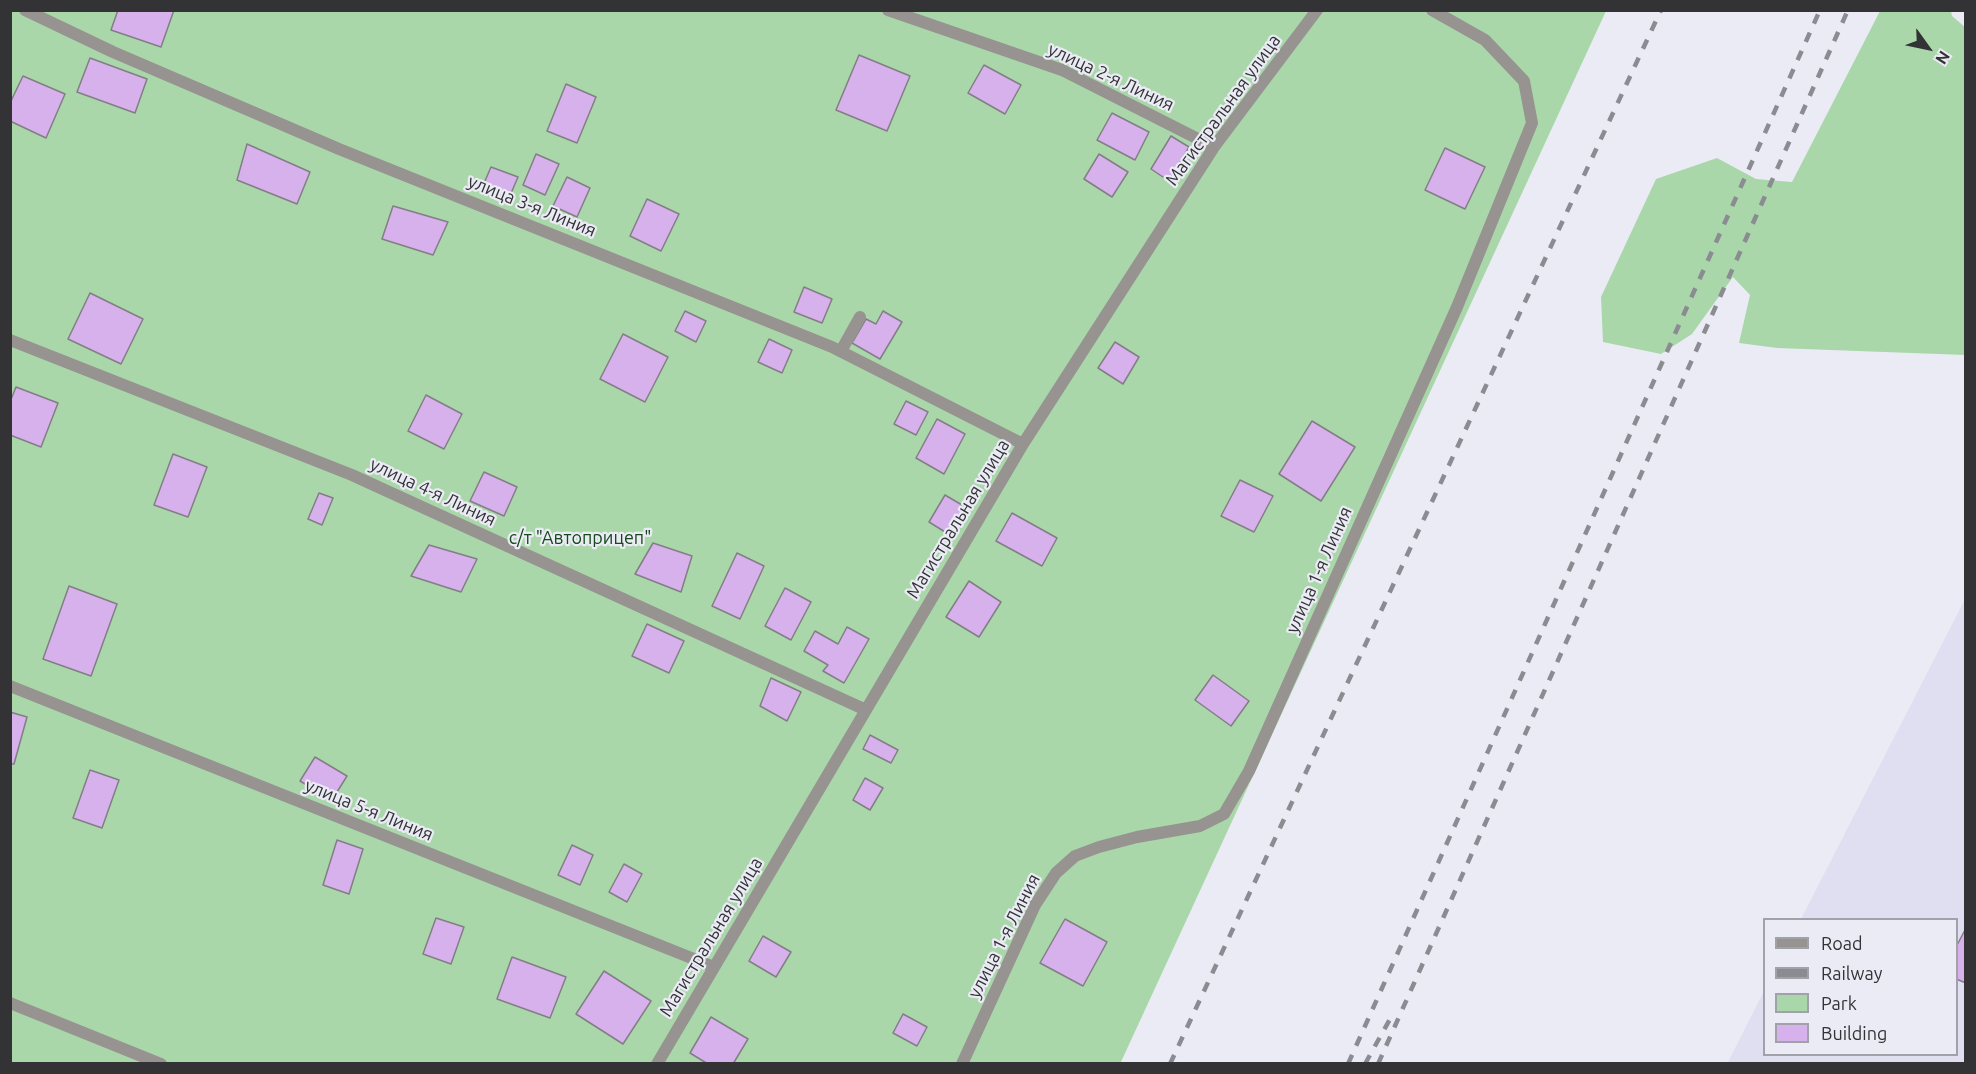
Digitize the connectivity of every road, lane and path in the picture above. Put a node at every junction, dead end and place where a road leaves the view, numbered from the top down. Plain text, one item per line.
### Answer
1 (25, 10) edge
2 (888, 10) edge
3 (1317, 10) edge
4 (1432, 10) edge
5 (1214, 147) junction
6 (860, 317) dead end
7 (10, 340) edge
8 (841, 351) junction
9 (1023, 444) junction
10 (10, 686) edge
11 (866, 710) junction
12 (714, 967) junction
13 (10, 1003) edge
14 (161, 1064) edge
15 (657, 1064) edge
16 (962, 1064) edge

1 - 8 street, улица 3-я Линия
2 - 5 street, улица 2-я Линия
3 - 5 street, Магистральная улица
4 - 16 street, улица 1-я Линия
5 - 9 street, Магистральная улица
6 - 8 street
7 - 11 street, улица 4-я Линия
8 - 9 street, улица 3-я Линия
9 - 11 street, Магистральная улица
10 - 12 street, улица 5-я Линия
11 - 12 street, Магистральная улица
12 - 15 street, Магистральная улица
13 - 14 street

